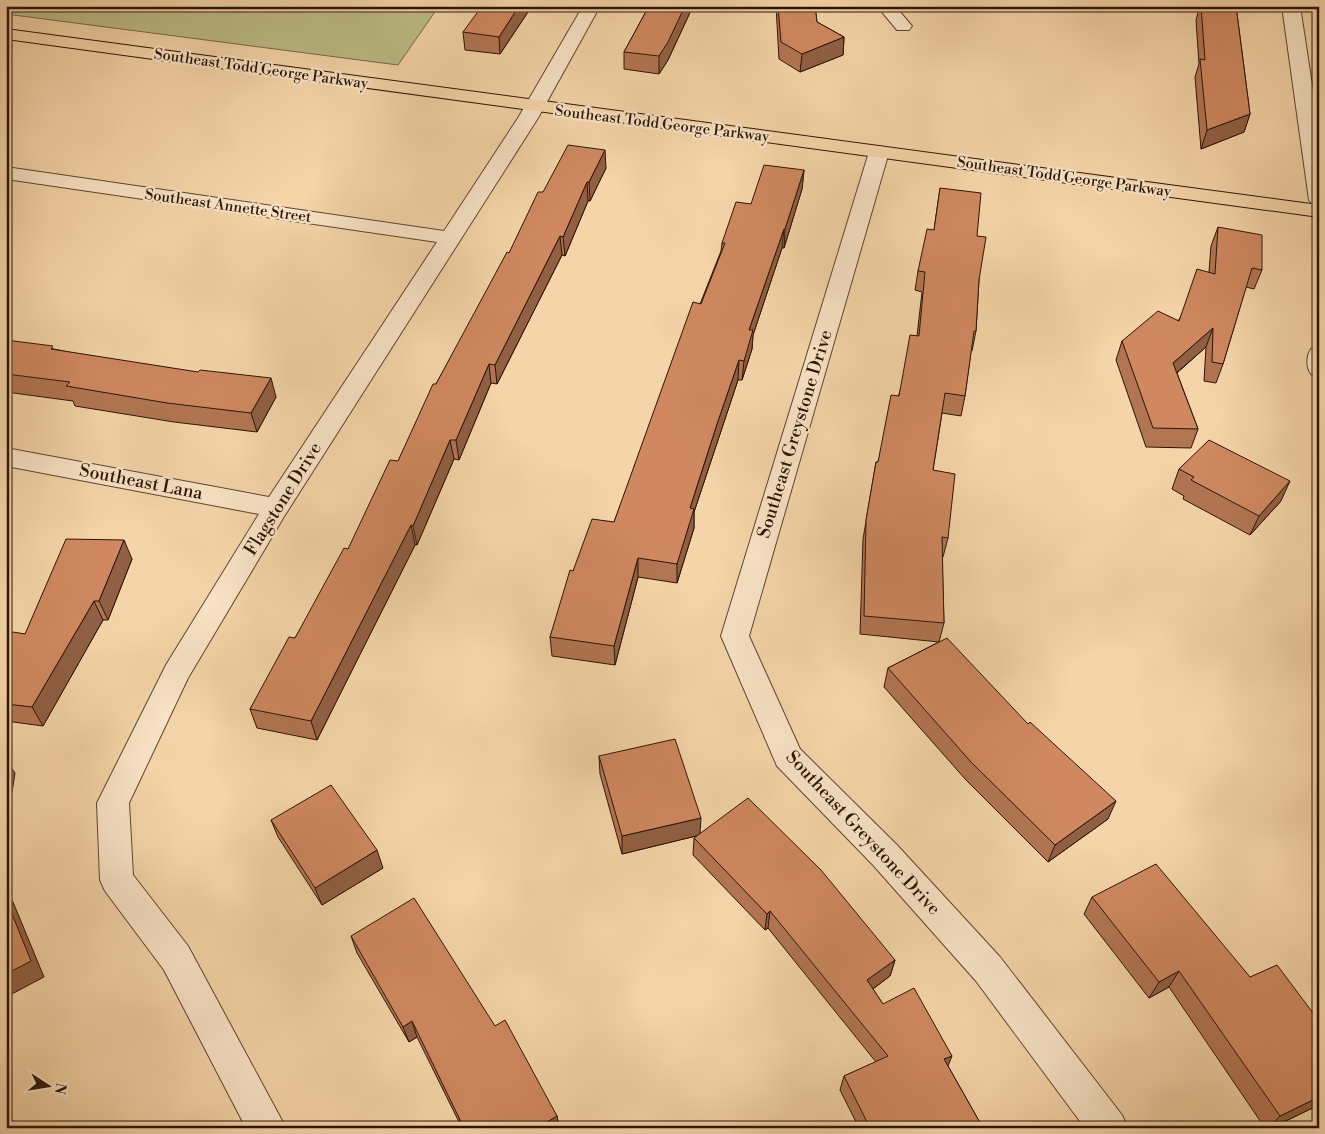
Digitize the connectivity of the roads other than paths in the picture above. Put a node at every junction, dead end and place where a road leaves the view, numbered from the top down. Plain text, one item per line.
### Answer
1 (592, 6) edge
2 (884, 6) edge
3 (1291, 6) edge
4 (903, 26) dead end
5 (6, 34) edge
6 (531, 112) junction
7 (879, 152) junction
8 (6, 173) edge
9 (1319, 200) edge
10 (1319, 211) edge
11 (450, 238) junction
12 (1319, 354) edge
13 (1319, 370) edge
14 (6, 457) edge
15 (276, 508) junction
16 (267, 1128) edge
17 (1109, 1128) edge

1 - 6 street, Flagstone Drive
2 - 4 street
3 - 9 street
5 - 6 main road, Southeast Todd George Parkway
6 - 7 main road, Southeast Todd George Parkway
6 - 11 street, Flagstone Drive
7 - 10 main road, Southeast Todd George Parkway
7 - 17 street, Southeast Greystone Drive
8 - 11 street, Southeast Annette Street
11 - 15 street, Flagstone Drive
12 - 13 street
14 - 15 street, Southeast Lana
15 - 16 street, Flagstone Drive

